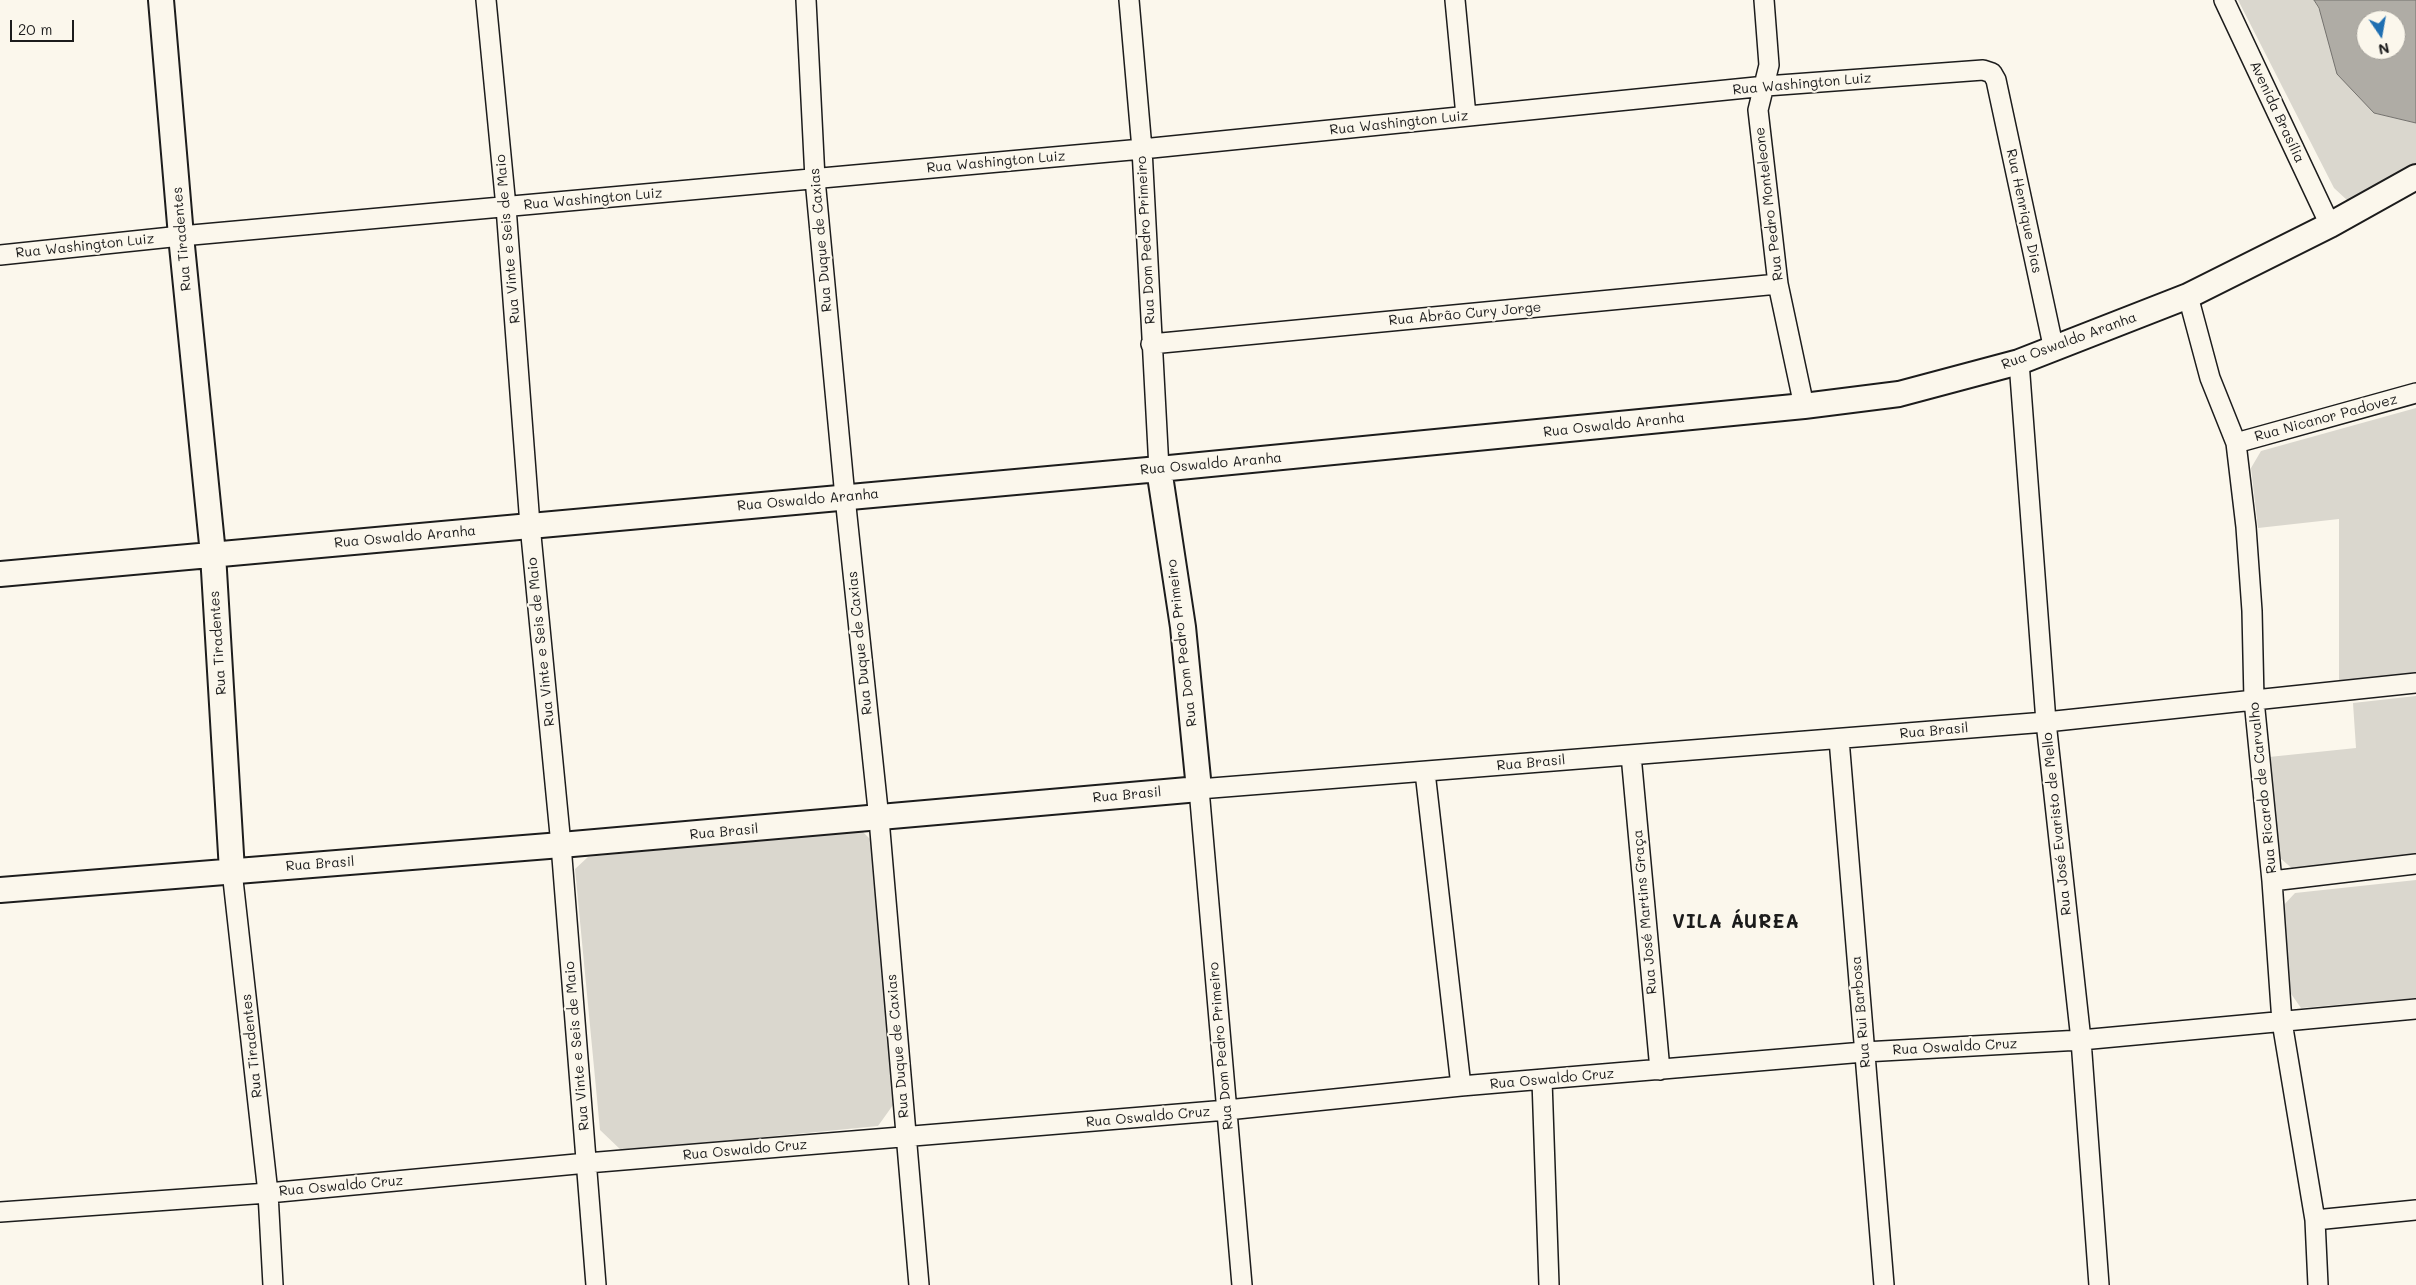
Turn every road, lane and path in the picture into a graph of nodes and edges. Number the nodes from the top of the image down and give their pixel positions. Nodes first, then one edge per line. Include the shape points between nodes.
1 (161, 0) edge
2 (486, 0) edge
3 (806, 0) edge
4 (1129, 0) edge
5 (1455, 0) edge
6 (1764, 0) edge
7 (2224, 0) edge
8 (1992, 73) joint
9 (1766, 86) junction
10 (1466, 116) junction
11 (1142, 149) junction
12 (2416, 177) edge
13 (815, 179) junction
14 (2416, 185) edge
15 (2383, 196) junction
16 (506, 207) junction
17 (2330, 225) junction
18 (181, 236) junction
19 (0, 255) edge
20 (1778, 284) junction
21 (2188, 296) junction
22 (1151, 344) junction
23 (2054, 350) junction
24 (2019, 362) junction
25 (2416, 393) edge
26 (1804, 406) junction
27 (2236, 443) junction
28 (1159, 469) junction
29 (845, 497) junction
30 (530, 525) junction
31 (213, 554) junction
32 (0, 574) edge
33 (2416, 683) edge
34 (2254, 700) junction
35 (2046, 722) junction
36 (1839, 739) junction
37 (1631, 755) junction
38 (1425, 772) junction
39 (1199, 789) junction
40 (879, 819) junction
41 (562, 846) junction
42 (2416, 864) edge
43 (232, 871) junction
44 (2272, 881) junction
45 (0, 890) edge
46 (2416, 1009) edge
47 (2282, 1022) junction
48 (2081, 1040) junction
49 (1864, 1052) junction
50 (1660, 1070) junction
51 (1542, 1080) junction
52 (1460, 1086) junction
53 (1227, 1110) junction
54 (906, 1136) junction
55 (587, 1163) junction
56 (268, 1193) junction
57 (2416, 1210) edge
58 (0, 1212) edge
59 (2315, 1220) junction
60 (273, 1285) edge
61 (596, 1285) edge
62 (919, 1285) edge
63 (1242, 1285) edge
64 (1549, 1285) edge
65 (1884, 1285) edge
66 (2099, 1285) edge
67 (2318, 1285) edge

1 - 18 street, Rua Tiradentes
2 - 16 street, Rua Vinte e Seis de Maio
3 - 13 street, Rua Duque de Caxias
4 - 11 street, Rua Dom Pedro Primeiro
5 - 10 street
6 - 9 street, Rua Pedro Monteleone via 1769,65
7 - 17 street, Avenida Brasília
8 - 9 street, Rua Washington Luiz via 1984,70
8 - 23 street, Rua Henrique Dias
9 - 10 street, Rua Washington Luiz
9 - 20 street, Rua Pedro Monteleone via 1758,110
10 - 11 street, Rua Washington Luiz
11 - 13 street, Rua Washington Luiz
11 - 22 street, Rua Dom Pedro Primeiro
12 - 15 street, Rua Oswaldo Aranha
13 - 16 street, Rua Washington Luiz
13 - 29 street, Rua Duque de Caxias
14 - 15 street, Rua Oswaldo Aranha
15 - 17 street, Rua Oswaldo Aranha
16 - 18 street, Rua Washington Luiz
16 - 30 street, Rua Vinte e Seis de Maio
17 - 21 street, Rua Oswaldo Aranha
18 - 19 street, Rua Washington Luiz
18 - 31 street, Rua Tiradentes
20 - 22 street, Rua Abrão Cury Jorge
20 - 26 street, Rua Pedro Monteleone
21 - 23 street, Rua Oswaldo Aranha
21 - 27 street, Rua Ricardo de Carvalho via 2210,378
22 - 28 street, Rua Dom Pedro Primeiro
23 - 24 street, Rua Oswaldo Aranha
24 - 26 street, Rua Oswaldo Aranha via 1899,394
24 - 35 street, Rua José Evaristo de Mello
25 - 27 street, Rua Nicanor Padovez
26 - 28 street, Rua Oswaldo Aranha
27 - 34 street, Rua Ricardo de Carvalho via 2250,592
28 - 29 street, Rua Oswaldo Aranha
28 - 39 street, Rua Dom Pedro Primeiro via 1183,627
29 - 30 street, Rua Oswaldo Aranha
29 - 40 street, Rua Duque de Caxias
30 - 31 street, Rua Oswaldo Aranha
30 - 41 street, Rua Vinte e Seis de Maio
31 - 32 street, Rua Oswaldo Aranha
31 - 43 street, Rua Tiradentes
33 - 34 street, Rua Brasil
34 - 35 street, Rua Brasil
34 - 44 street, Rua Ricardo de Carvalho
35 - 36 street, Rua Brasil
35 - 48 street, Rua José Evaristo de Mello
36 - 37 street, Rua Brasil
36 - 49 street, Rua Rui Barbosa
37 - 38 street, Rua Brasil
37 - 50 street, Rua José Martins Graça
38 - 39 street, Rua Brasil
38 - 52 street
39 - 40 street, Rua Brasil
39 - 53 street, Rua Dom Pedro Primeiro
40 - 41 street, Rua Brasil
40 - 54 street, Rua Duque de Caxias
41 - 43 street, Rua Brasil
41 - 55 street, Rua Vinte e Seis de Maio
42 - 44 street
43 - 45 street, Rua Brasil
43 - 56 street, Rua Tiradentes
44 - 47 street, Rua Ricardo de Carvalho
46 - 47 street, Rua Oswaldo Cruz
47 - 48 street, Rua Oswaldo Cruz
47 - 59 street, Rua Ricardo de Carvalho
48 - 49 street, Rua Oswaldo Cruz
48 - 66 street, Rua José Evaristo de Mello
49 - 50 street, Rua Oswaldo Cruz
49 - 65 street, Rua Rui Barbosa
50 - 51 street, Rua Oswaldo Cruz
51 - 52 street, Rua Oswaldo Cruz
51 - 64 street
52 - 53 street, Rua Oswaldo Cruz
53 - 54 street, Rua Oswaldo Cruz
53 - 63 street, Rua Dom Pedro Primeiro
54 - 55 street, Rua Oswaldo Cruz
54 - 62 street, Rua Duque de Caxias
55 - 56 street, Rua Oswaldo Cruz
55 - 61 street, Rua Vinte e Seis de Maio
56 - 58 street, Rua Oswaldo Cruz
56 - 60 street, Rua Tiradentes
57 - 59 street
59 - 67 street, Rua Ricardo de Carvalho

